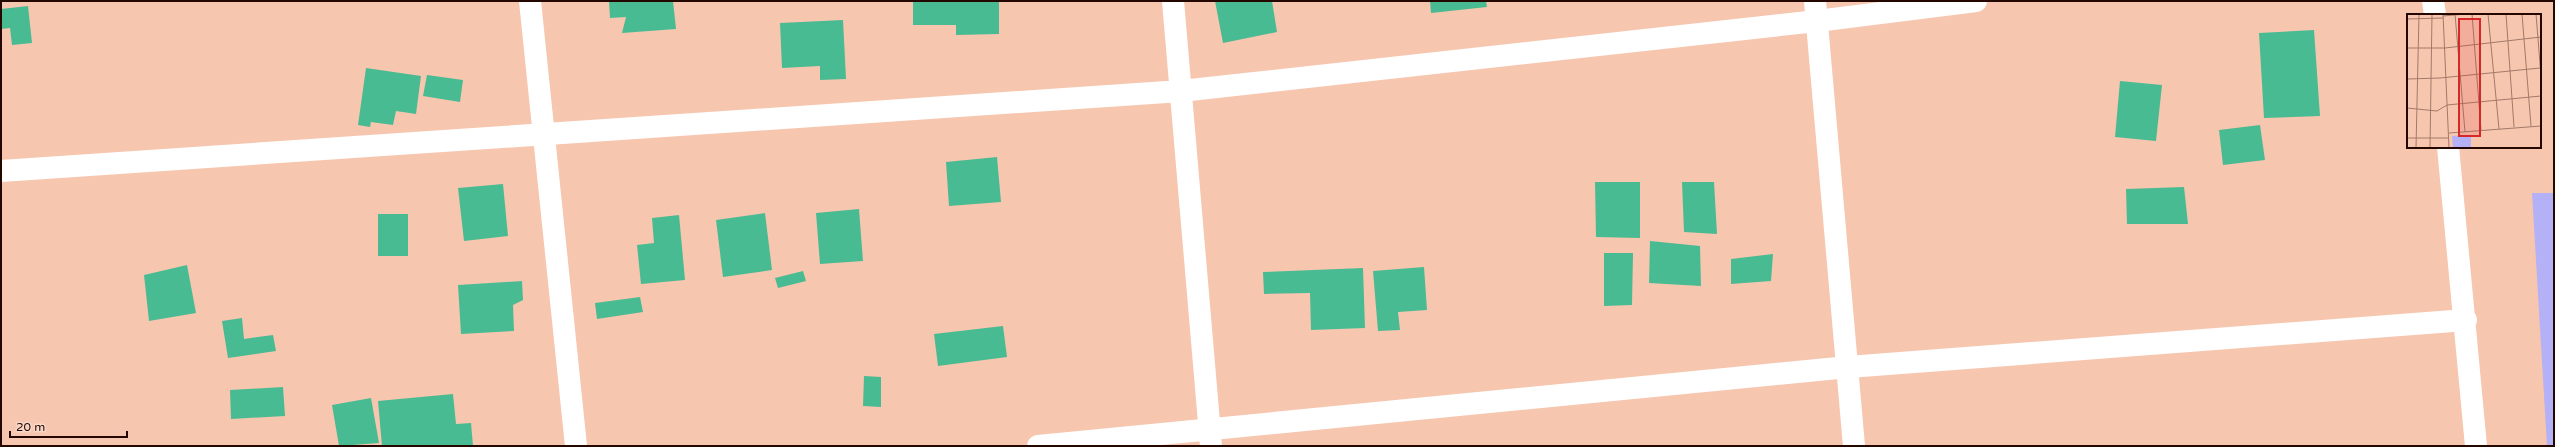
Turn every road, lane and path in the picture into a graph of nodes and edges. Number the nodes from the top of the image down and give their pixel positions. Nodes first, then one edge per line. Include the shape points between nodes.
1 (530, 1) edge
2 (1173, 1) edge
3 (1976, 1) edge
4 (2433, 1) edge
5 (1816, 11) edge
6 (2435, 14) edge
7 (1181, 91) junction
8 (544, 133) junction
9 (2448, 148) edge
10 (1, 171) edge
11 (2466, 320) junction
12 (1848, 367) junction
13 (1211, 438) edge
14 (576, 446) edge
15 (1038, 446) edge
16 (1854, 446) edge
17 (2476, 446) edge

1 - 8 street
2 - 7 street
3 - 5 street
4 - 6 street
5 - 7 street
5 - 12 street
7 - 8 street
7 - 13 street
8 - 10 street
8 - 14 street
9 - 11 street
11 - 12 street
11 - 17 street
12 - 13 street
12 - 16 street
13 - 15 street

